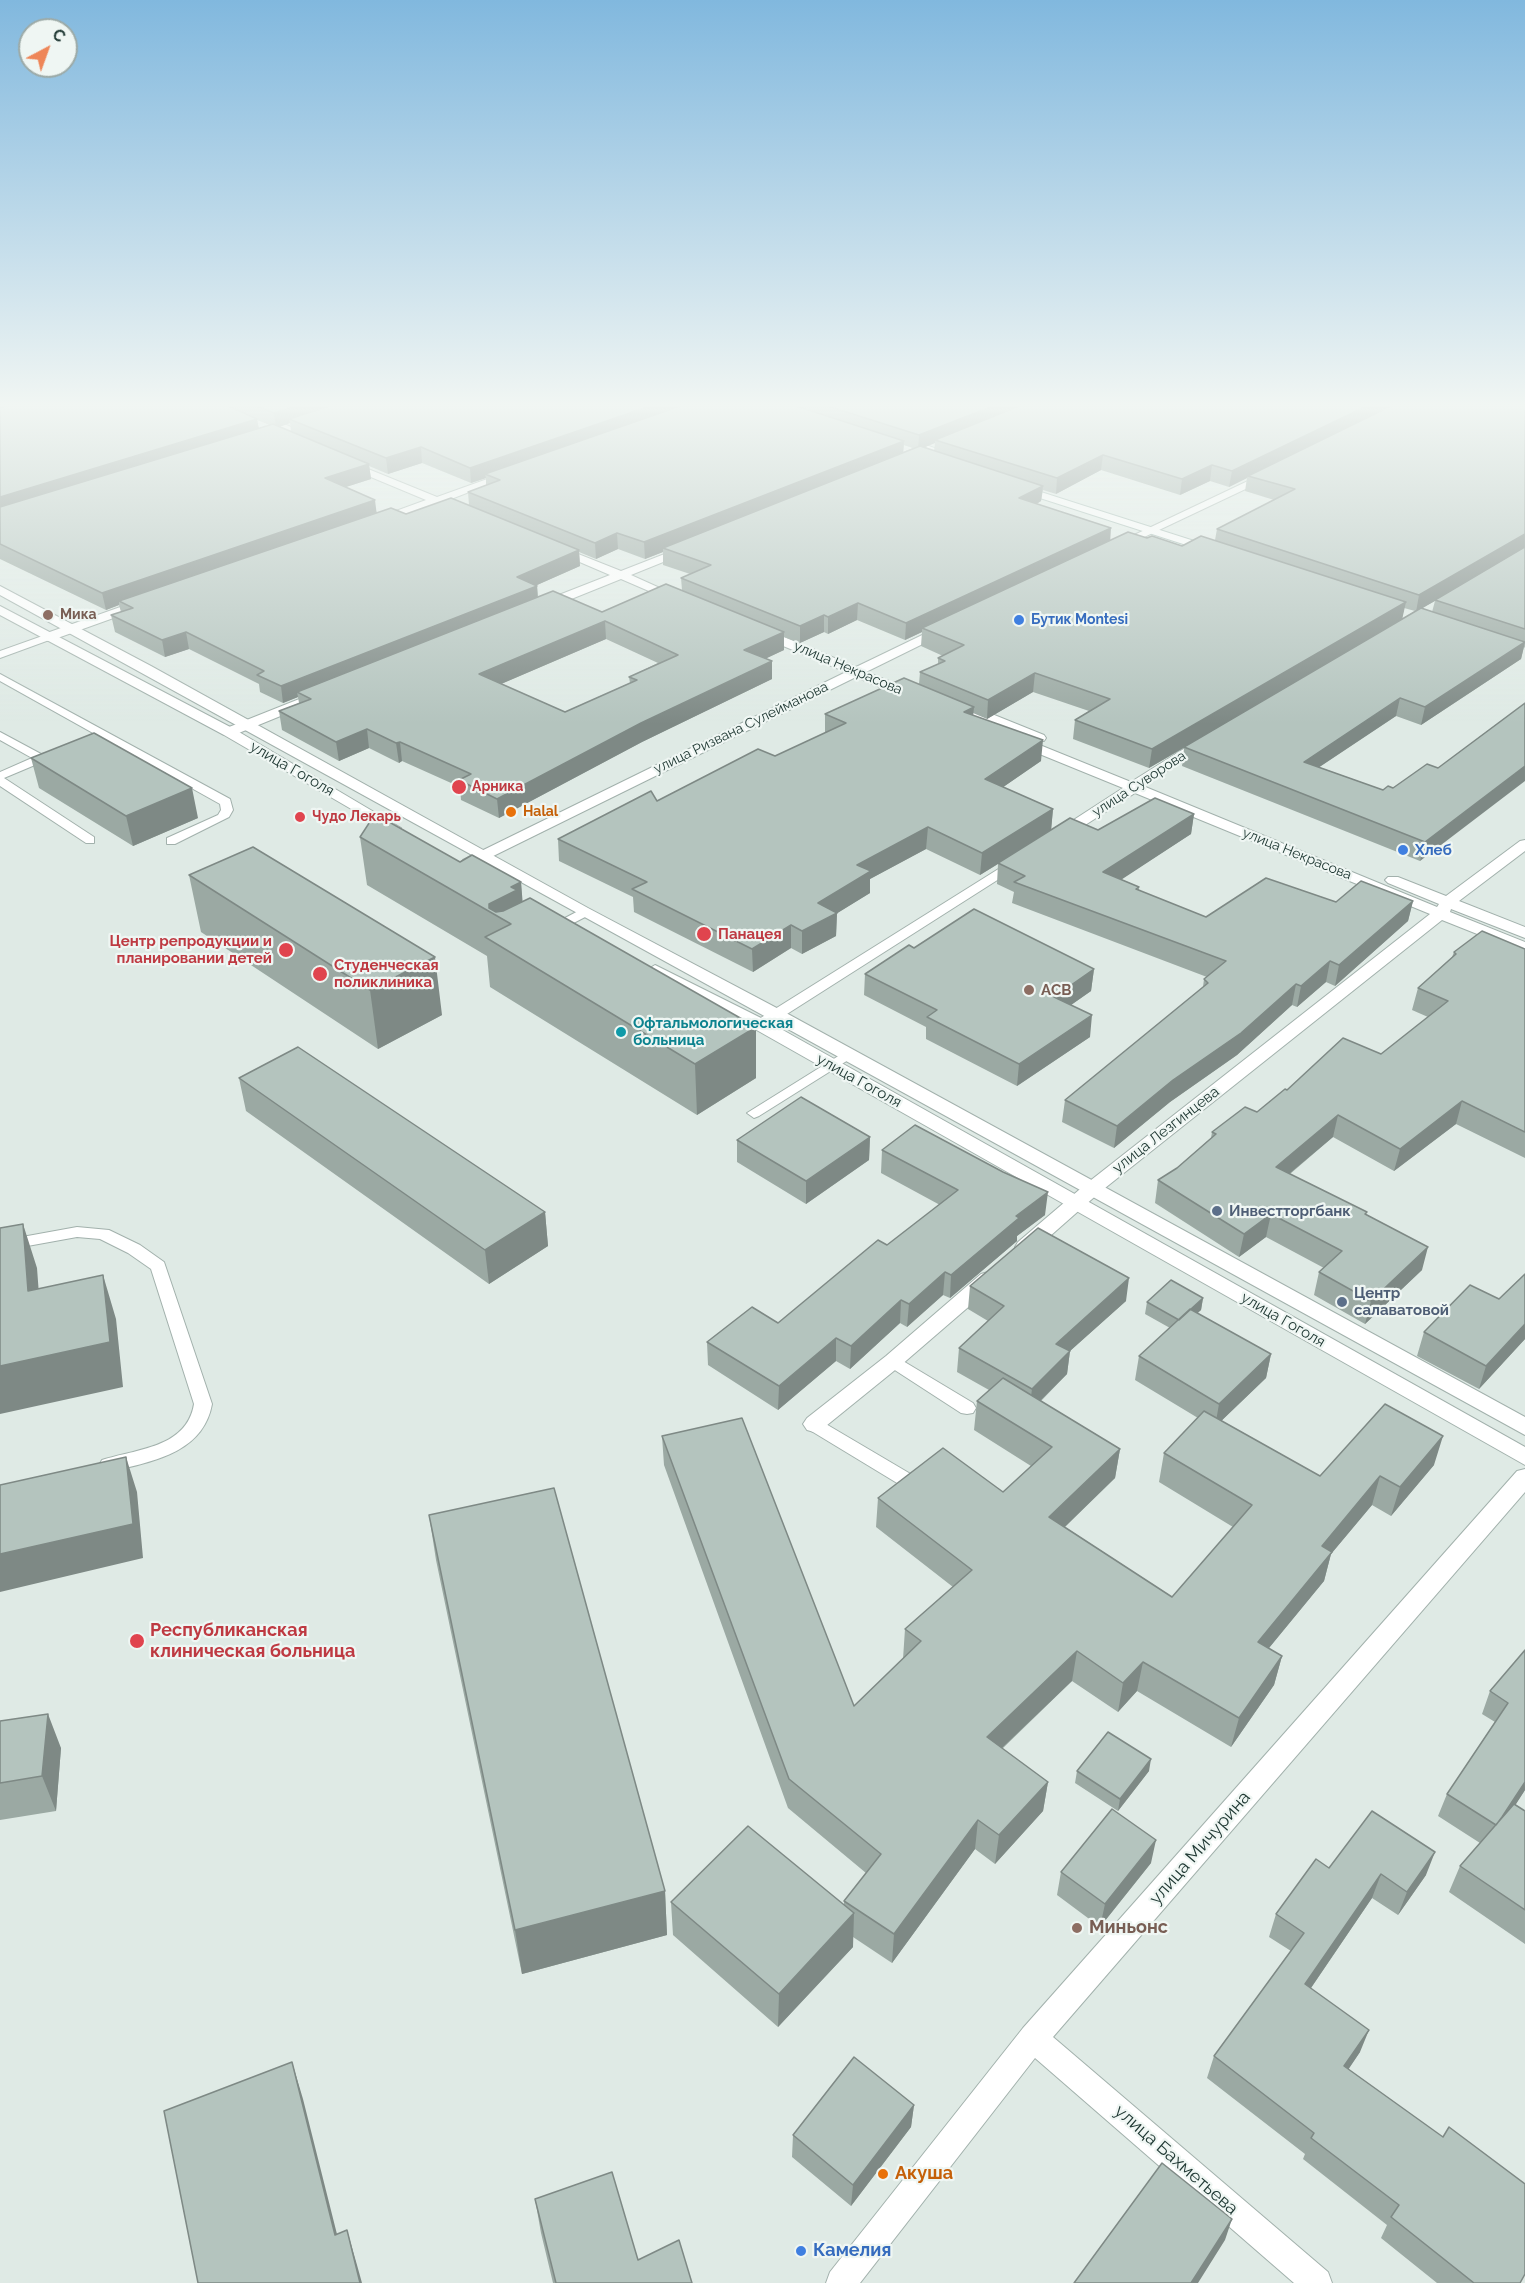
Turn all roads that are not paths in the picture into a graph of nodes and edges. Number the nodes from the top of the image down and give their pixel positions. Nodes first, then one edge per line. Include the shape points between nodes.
1 (406, 511) edge
2 (466, 511) edge
3 (1096, 511) edge
4 (1118, 511) edge
5 (1194, 511) edge
6 (480, 518) edge
7 (368, 524) edge
8 (1166, 524) junction
9 (1151, 530) junction
10 (546, 540) edge
11 (699, 544) edge
12 (1108, 550) edge
13 (627, 573) junction
14 (0, 590) edge
15 (687, 597) edge
16 (154, 599) edge
17 (0, 610) edge
18 (533, 610) edge
19 (960, 621) edge
20 (752, 624) edge
21 (71, 628) junction
22 (48, 637) junction
23 (0, 655) edge
24 (861, 669) junction
25 (0, 677) edge
26 (334, 689) edge
27 (920, 694) edge
28 (953, 707) edge
29 (246, 724) junction
30 (229, 732) junction
31 (0, 735) edge
32 (1212, 738) edge
33 (61, 751) edge
34 (41, 759) junction
35 (0, 776) edge
36 (0, 781) edge
37 (1137, 784) junction
38 (410, 837) edge
39 (90, 840) dead end
40 (171, 841) dead end
41 (1044, 844) edge
42 (1525, 844) edge
43 (485, 854) junction
44 (1025, 857) edge
45 (481, 877) edge
46 (1445, 907) junction
47 (543, 911) edge
48 (584, 912) junction
49 (564, 923) junction
50 (543, 933) edge
51 (584, 933) edge
52 (1525, 933) edge
53 (1525, 948) edge
54 (646, 966) edge
55 (777, 1013) junction
56 (759, 1024) junction
57 (848, 1054) junction
58 (831, 1066) junction
59 (754, 1113) dead end
60 (1093, 1188) junction
61 (1076, 1203) junction
62 (0, 1246) edge
63 (893, 1361) junction
64 (966, 1408) dead end
65 (814, 1424) joint
66 (1525, 1427) edge
67 (1525, 1457) edge
68 (88, 1470) edge
69 (1525, 1478) edge
70 (908, 1481) edge
71 (1033, 2038) junction
72 (841, 2283) edge
73 (1317, 2283) edge

1 - 7 street
2 - 6 street
3 - 9 street
4 - 8 street
5 - 8 street
8 - 9 street
8 - 9 street via 1220,547
9 - 12 street
10 - 13 street
11 - 13 street
13 - 15 street
13 - 18 street
14 - 21 street, улица Гоголя
16 - 21 street
17 - 22 street, улица Гоголя
19 - 24 street, улица Ризвана Сулейманова
20 - 24 street, улица Некрасова
21 - 22 street
21 - 29 street, улица Гоголя
22 - 23 lane
22 - 30 street, улица Гоголя
24 - 27 street, улица Некрасова
24 - 43 street, улица Ризвана Сулейманова
25 - 40 lane via 96,736 226,802 223,817
26 - 29 street
28 - 37 street, улица Некрасова
29 - 30 street
29 - 43 street, улица Гоголя
30 - 38 street, улица Гоголя
31 - 34 lane
32 - 37 street, улица Суворова
33 - 34 lane
34 - 35 lane
36 - 39 lane
37 - 41 street, улица Суворова
37 - 46 street, улица Некрасова
42 - 46 street, улица Лезгинцева
43 - 45 street, улица Ризвана Сулейманова via 455,863
43 - 48 street, улица Гоголя
44 - 55 street
46 - 52 street, улица Некрасова
46 - 53 street, улица Некрасова
46 - 60 street, улица Лезгинцева
47 - 49 street
48 - 49 lane
48 - 55 street, улица Гоголя
49 - 50 lane
49 - 51 street
54 - 56 street, улица Гоголя
55 - 56 street
55 - 57 street, улица Гоголя
56 - 58 street, улица Гоголя
57 - 58 lane
57 - 60 street, улица Гоголя
58 - 59 lane
58 - 61 street, улица Гоголя
60 - 61 street, улица Лезгинцева
60 - 66 street, улица Гоголя
61 - 63 street, улица Лезгинцева
61 - 67 street, улица Гоголя
62 - 68 lane via 78,1232 103,1234 158,1266 203,1404 198,1422 190,1434 166,1450
63 - 64 lane
63 - 65 street, улица Лезгинцева
65 - 70 lane
69 - 71 street, улица Мичурина
71 - 72 street, улица Мичурина
71 - 73 street, улица Бахметьева

